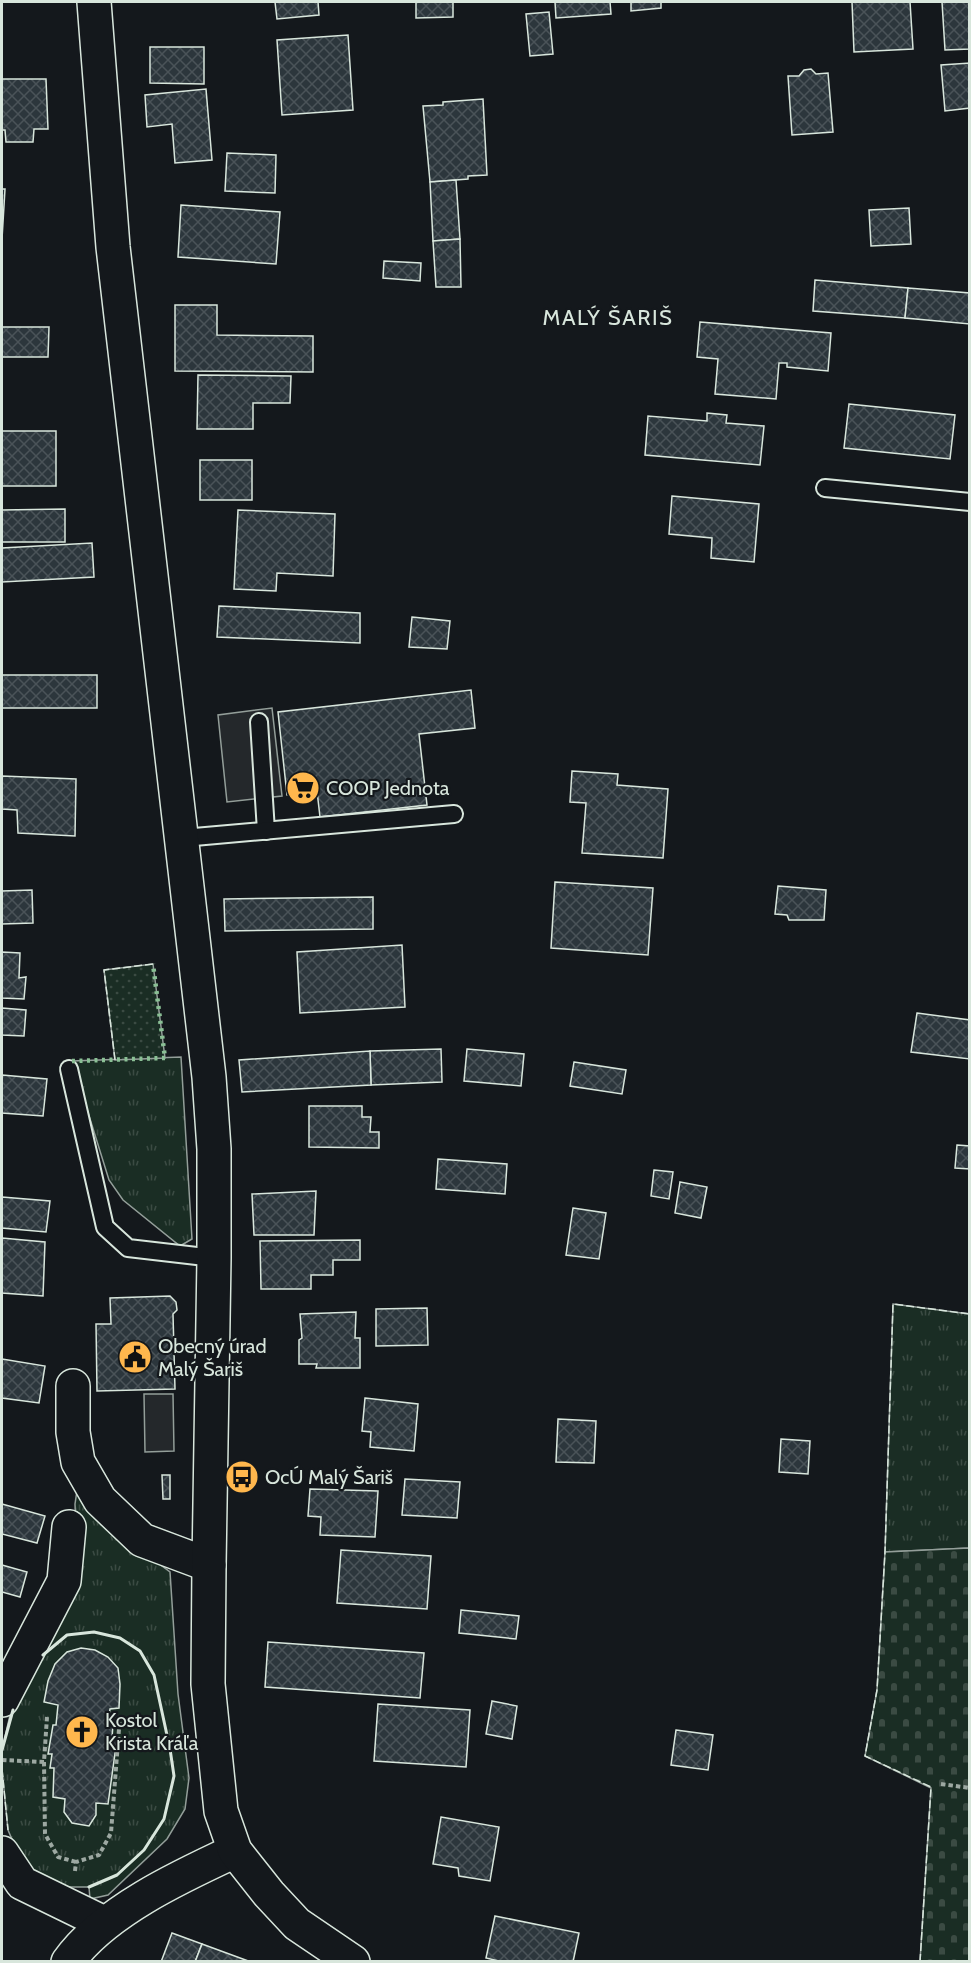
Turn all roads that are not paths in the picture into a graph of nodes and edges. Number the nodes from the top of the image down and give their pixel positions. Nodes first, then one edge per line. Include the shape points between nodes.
1 (94, 2) edge
2 (825, 488) dead end
3 (969, 502) edge
4 (259, 722) dead end
5 (454, 814) dead end
6 (266, 831) junction
7 (183, 838) junction
8 (69, 1069) dead end
9 (214, 1257) junction
10 (73, 1386) dead end
11 (69, 1527) dead end
12 (208, 1565) junction
13 (2, 1700) edge
14 (235, 1851) junction
15 (2, 1853) edge
16 (104, 1923) junction
17 (68, 1962) edge
18 (352, 1962) edge

1 - 7 street via 113,247
2 - 3 lane
4 - 6 lane
5 - 6 lane
6 - 7 lane
7 - 9 street via 209,1077
8 - 9 lane via 105,1227 128,1248
9 - 12 street
10 - 12 street via 73,1432 78,1462 100,1500 142,1540
11 - 13 street via 64,1581
12 - 14 street via 210,1696 221,1811
14 - 16 street via 182,1875
14 - 18 street via 297,1924
15 - 16 street via 22,1883
16 - 17 street

